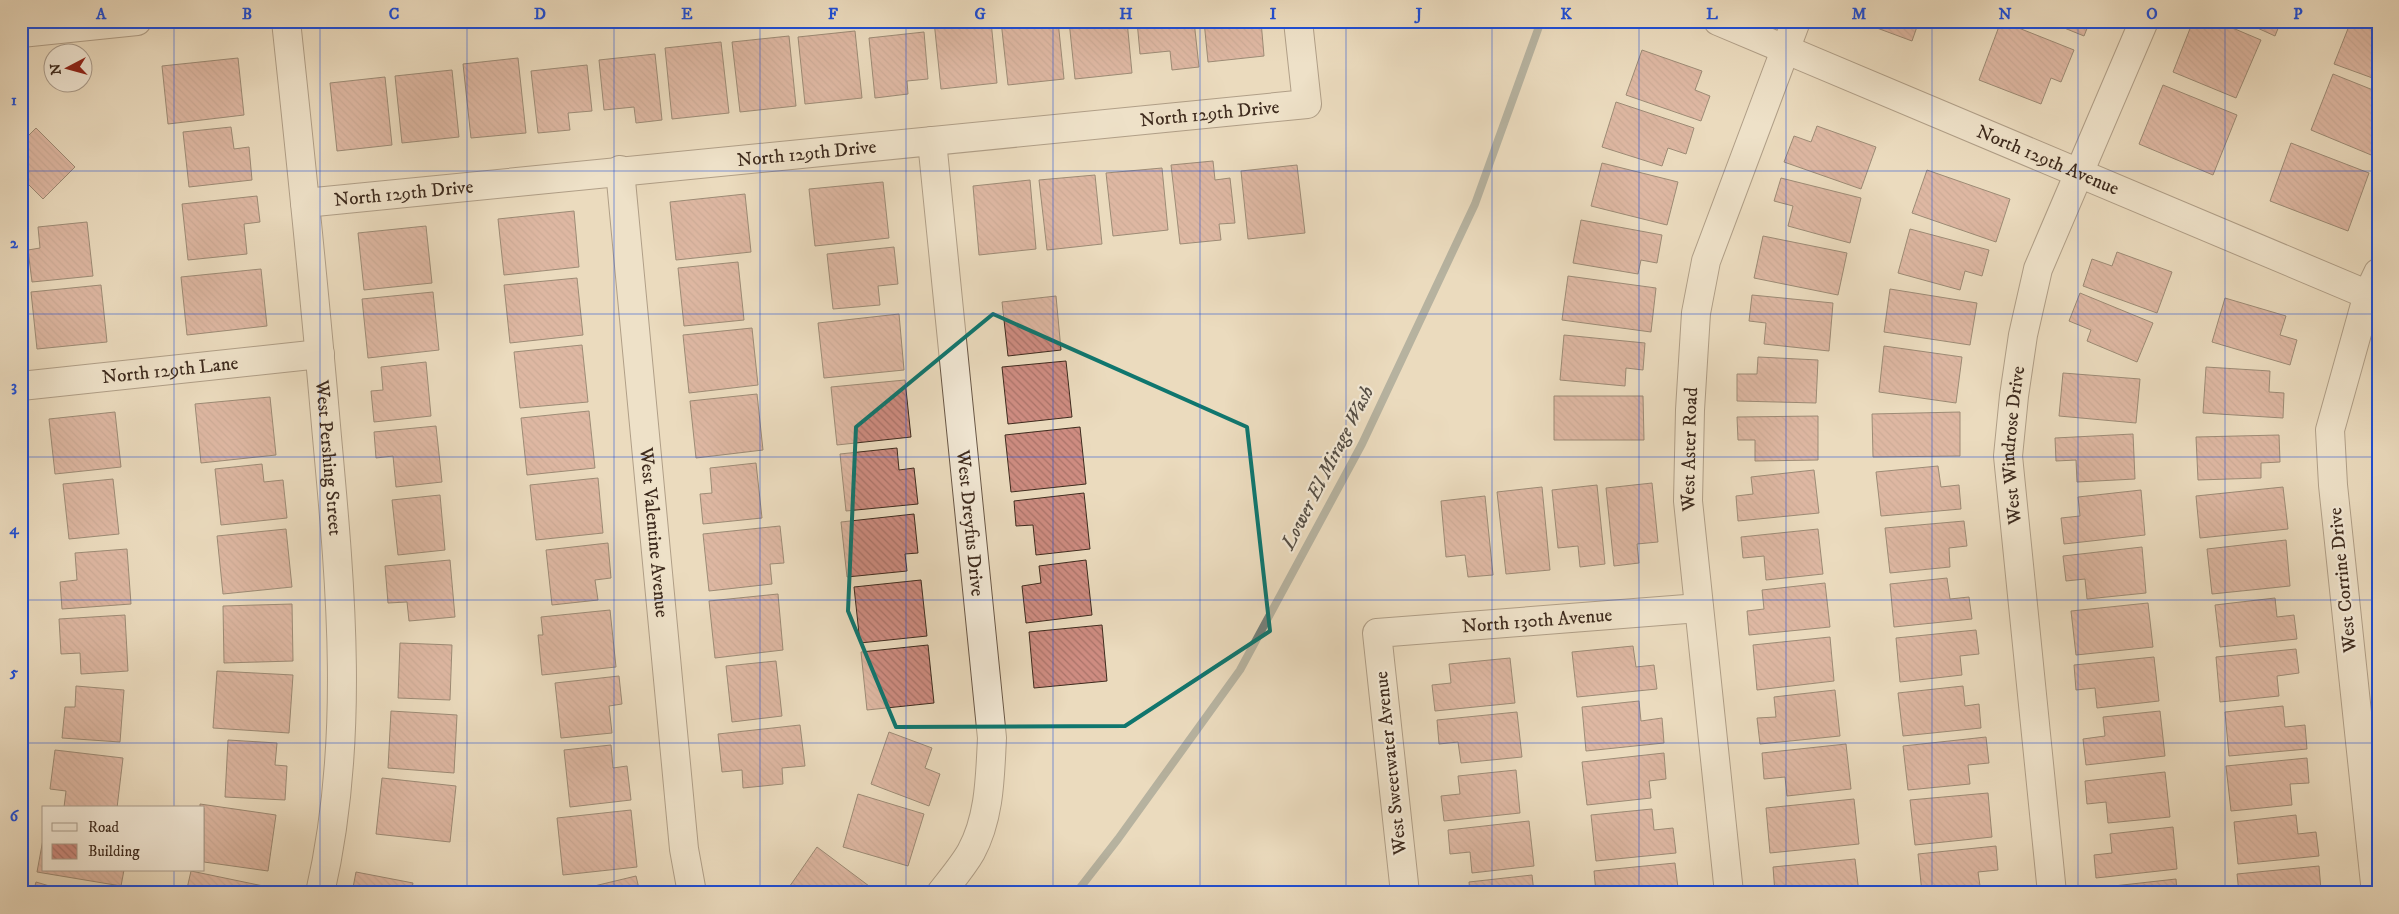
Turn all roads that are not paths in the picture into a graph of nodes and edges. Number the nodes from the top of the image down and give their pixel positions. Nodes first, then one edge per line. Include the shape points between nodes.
1 (137, 21) edge
2 (286, 21) edge
3 (1298, 21) edge
4 (1718, 21) edge
5 (1796, 21) edge
6 (2144, 21) edge
7 (21, 32) edge
8 (1784, 49) junction
9 (932, 140) junction
10 (620, 170) junction
11 (2081, 174) junction
12 (305, 203) junction
13 (2374, 289) edge
14 (320, 354) junction
15 (21, 386) edge
16 (1699, 608) junction
17 (1377, 632) joint
18 (320, 893) edge
19 (692, 893) edge
20 (941, 893) edge
21 (1404, 893) edge
22 (1729, 893) edge
23 (2052, 893) edge
24 (2376, 893) edge

1 - 7 street
2 - 12 street, West Pershing Street
3 - 9 street, North 129th Drive via 1307,104
4 - 8 street, North 129th Avenue
5 - 8 street, West Aster Road
6 - 11 street, West Windrose Drive
8 - 11 street, North 129th Avenue
8 - 16 street, West Aster Road via 1706,261 1696,314 1688,502
9 - 10 street, North 129th Drive
9 - 20 street, West Dreyfus Drive via 992,738 984,818 971,851
10 - 12 street, North 129th Drive
10 - 19 street, West Valentine Avenue via 684,850
11 - 13 street, North 129th Avenue
11 - 23 street, West Windrose Drive via 2038,269 2023,335 2008,456
12 - 14 street, West Pershing Street
13 - 24 street, West Corrine Drive via 2330,430
14 - 15 street, North 129th Lane
14 - 18 street, West Pershing Street via 340,576 343,701 338,767
16 - 17 street, North 130th Avenue
16 - 22 street, West Aster Road
17 - 21 street, West Sweetwater Avenue

